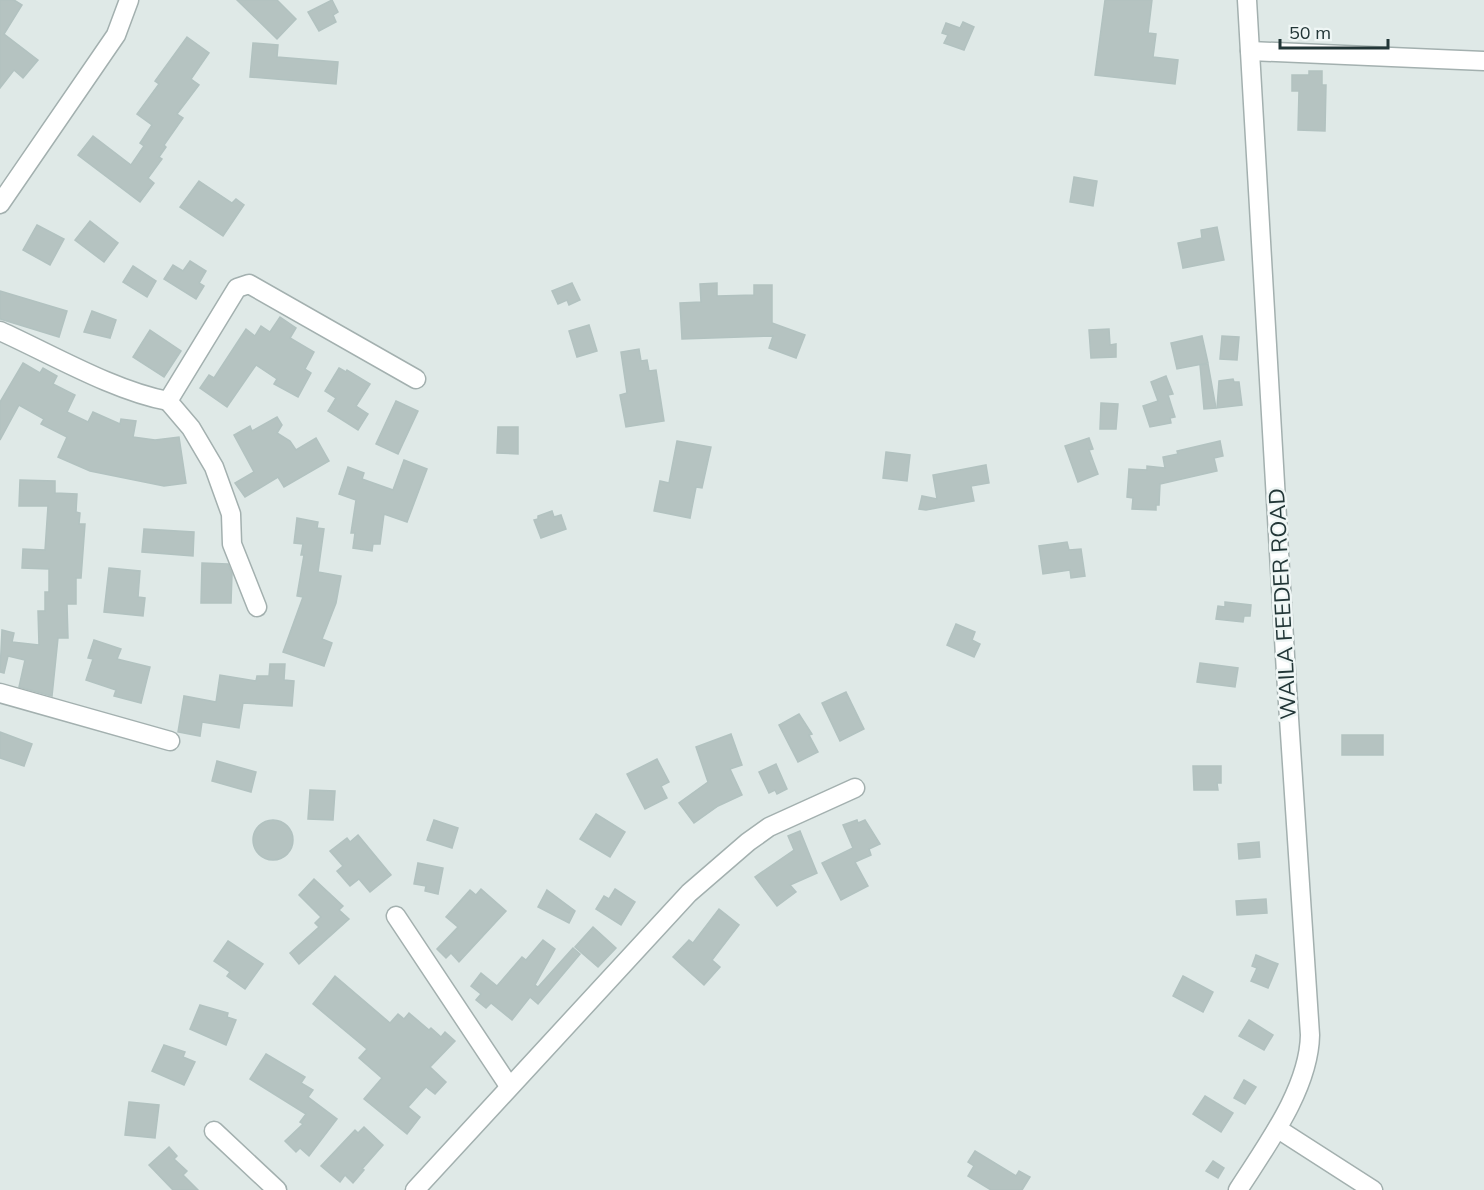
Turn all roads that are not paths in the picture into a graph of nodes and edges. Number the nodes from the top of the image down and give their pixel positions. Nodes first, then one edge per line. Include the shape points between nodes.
1 (129, 0) edge
2 (1247, 0) edge
3 (1250, 51) junction
4 (1484, 61) edge
5 (0, 204) edge
6 (0, 331) edge
7 (416, 379) dead end
8 (168, 401) junction
9 (257, 607) dead end
10 (0, 693) edge
11 (170, 741) dead end
12 (855, 788) dead end
13 (396, 916) dead end
14 (509, 1086) junction
15 (1278, 1129) junction
16 (214, 1131) dead end
17 (277, 1190) edge
18 (415, 1190) edge
19 (1238, 1190) edge
20 (1373, 1190) edge

1 - 5 street via 116,35
2 - 3 street, WAILA FEEDER ROAD
3 - 4 street
3 - 15 street, WAILA FEEDER ROAD via 1310,1035 1310,1057
6 - 8 street via 121,386
7 - 8 street via 254,286 243,285 237,288
8 - 9 street via 191,428 214,467 231,514 232,544
10 - 11 street
12 - 14 street via 769,826 748,842 689,893
13 - 14 street
14 - 18 street
15 - 19 street, WAILA FEEDER ROAD
15 - 20 street
16 - 17 street

